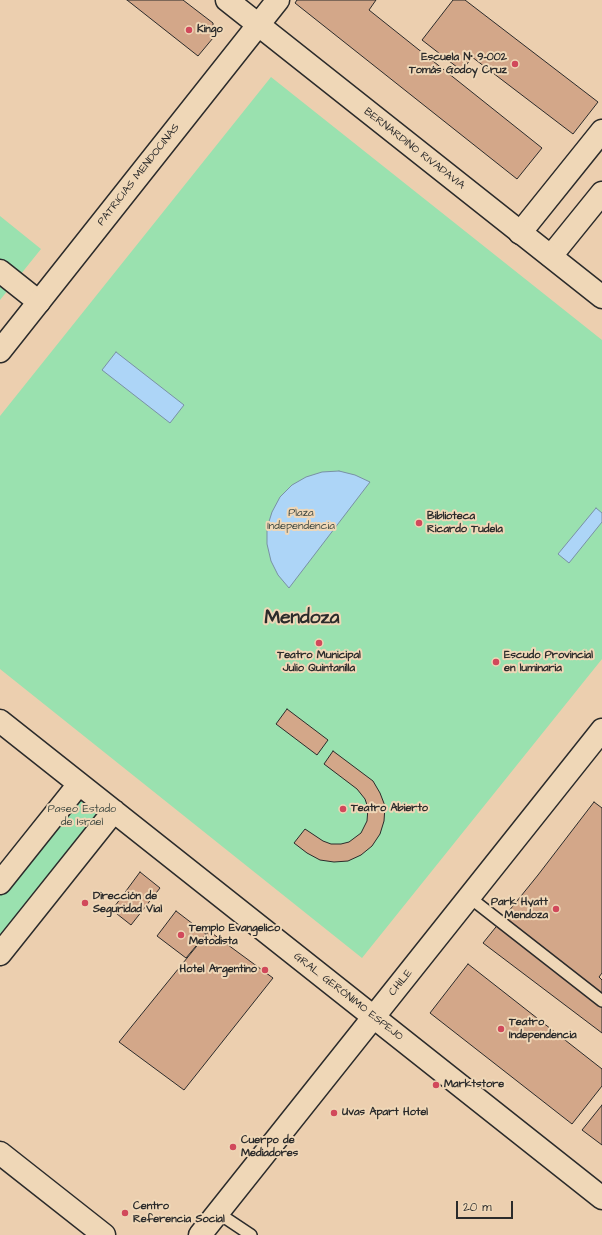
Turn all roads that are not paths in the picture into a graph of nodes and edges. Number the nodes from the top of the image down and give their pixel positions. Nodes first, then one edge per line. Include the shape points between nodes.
1 (227, 0) edge
2 (278, 0) edge
3 (258, 25) junction
4 (602, 131) edge
5 (602, 193) edge
6 (520, 232) junction
7 (551, 256) junction
8 (0, 271) edge
9 (602, 297) edge
10 (39, 302) junction
11 (0, 351) edge
12 (0, 721) edge
13 (598, 742) edge
14 (79, 784) junction
15 (114, 811) junction
16 (0, 884) edge
17 (469, 897) junction
18 (0, 954) edge
19 (602, 1001) edge
20 (374, 1017) junction
21 (0, 1153) edge
22 (602, 1198) edge
23 (218, 1213) junction
24 (104, 1235) edge
25 (200, 1235) edge
26 (251, 1235) edge

1 - 3 street, BERNARDINO RIVADAVIA
2 - 3 street, PATRICIAS MENDOCINAS
3 - 6 street, BERNARDINO RIVADAVIA
3 - 10 street, PATRICIAS MENDOCINAS
4 - 6 street
5 - 7 street
6 - 7 street, BERNARDINO RIVADAVIA
7 - 9 street, BERNARDINO RIVADAVIA
8 - 10 street
10 - 11 street, PATRICIAS MENDOCINAS
12 - 14 street, GRAL. GERÓNIMO ESPEJO
13 - 17 street, CHILE
14 - 15 street, GRAL. GERÓNIMO ESPEJO
14 - 16 street
15 - 18 street
15 - 20 street, GRAL. GERÓNIMO ESPEJO
17 - 19 lane
17 - 20 street, CHILE
20 - 22 street, GRAL. GERÓNIMO ESPEJO
20 - 23 street, CHILE
21 - 24 street
23 - 25 street, CHILE
23 - 26 lane

